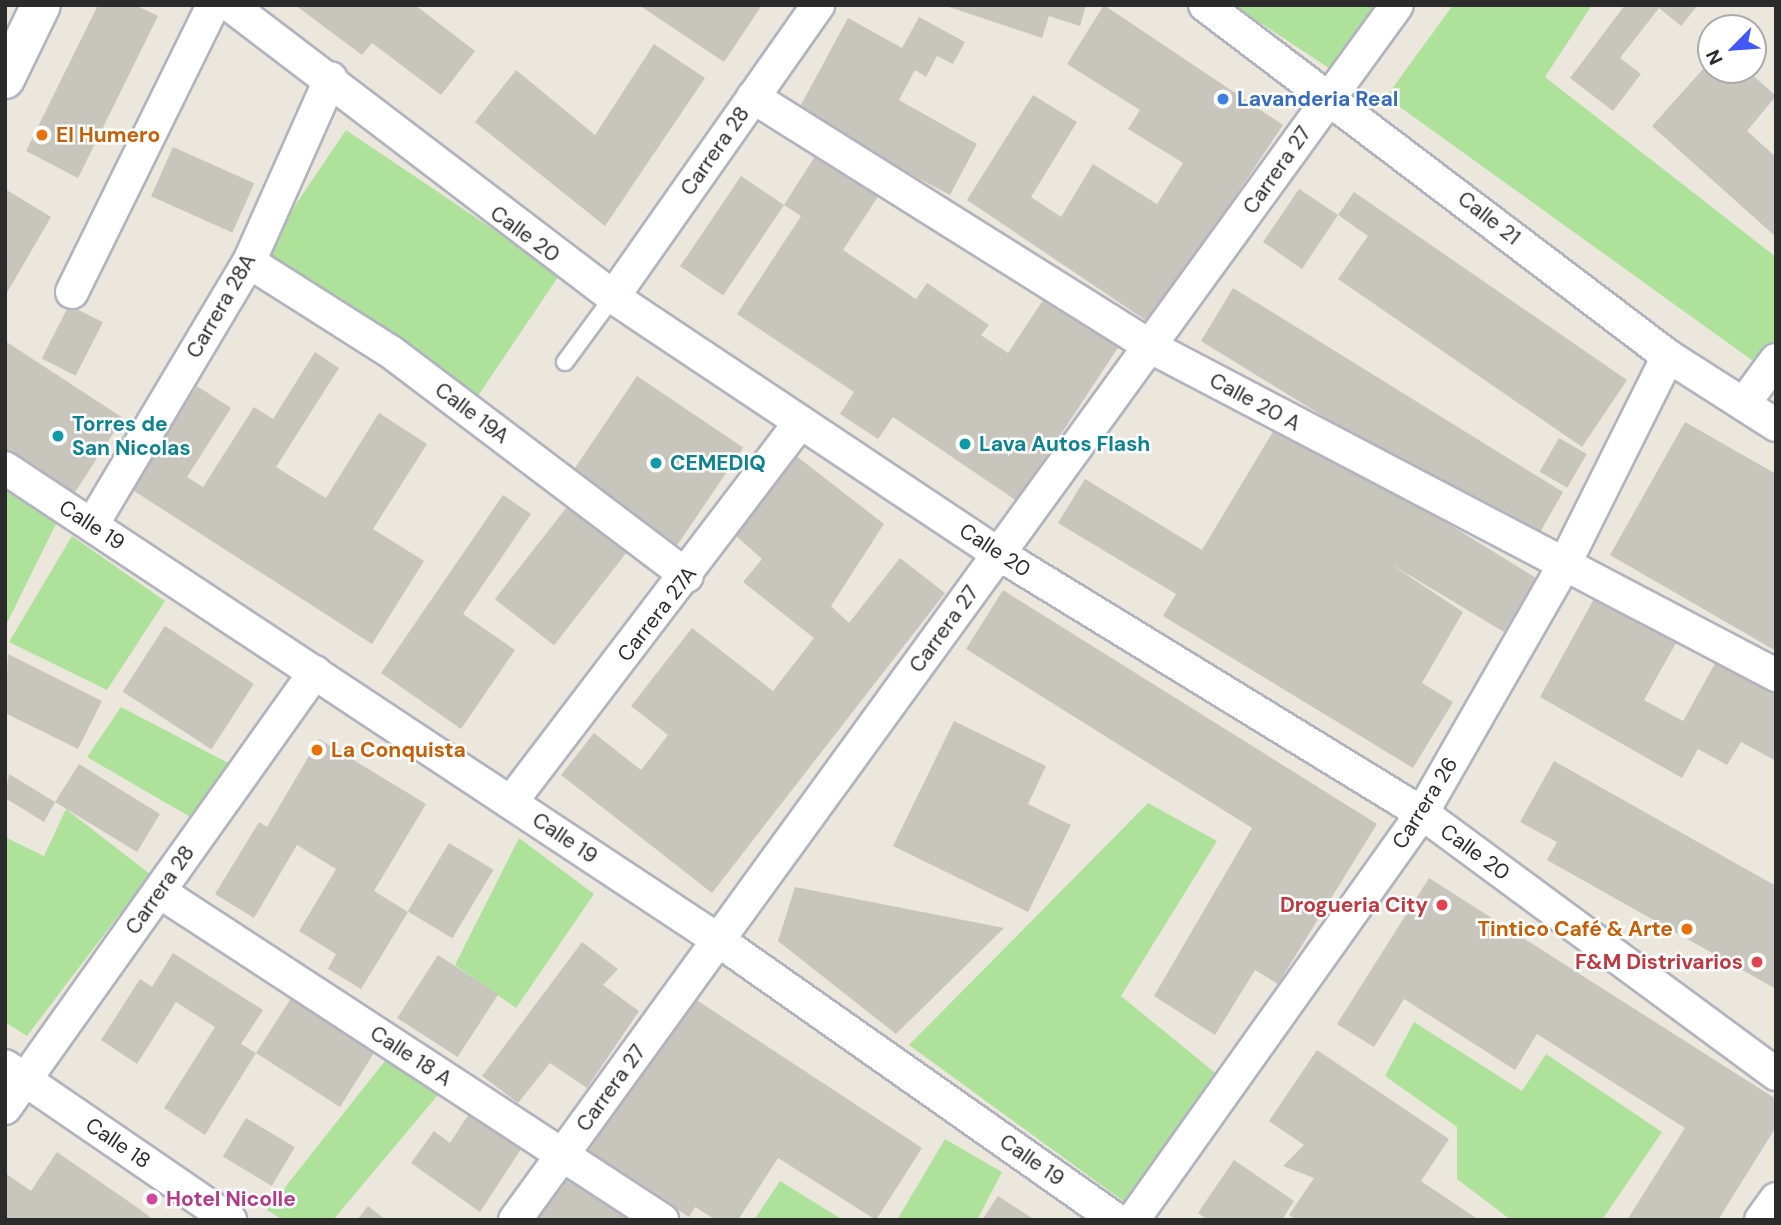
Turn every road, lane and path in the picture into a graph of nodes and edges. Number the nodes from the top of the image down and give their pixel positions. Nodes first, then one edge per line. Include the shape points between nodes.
1 (41, 5) edge
2 (213, 5) edge
3 (230, 5) edge
4 (818, 5) edge
5 (1205, 5) edge
6 (1397, 5) edge
7 (331, 78) junction
8 (5, 79) edge
9 (1330, 96) junction
10 (752, 97) junction
11 (249, 262) junction
12 (72, 292) dead end
13 (613, 297) junction
14 (1152, 347) junction
15 (1668, 356) junction
16 (1776, 360) edge
17 (565, 362) dead end
18 (1745, 402) junction
19 (800, 422) junction
20 (1776, 425) edge
21 (5, 468) edge
22 (92, 525) junction
23 (999, 554) junction
24 (1564, 565) junction
25 (687, 576) junction
26 (315, 672) junction
27 (1776, 675) edge
28 (511, 802) junction
29 (1422, 813) junction
30 (160, 892) junction
31 (718, 940) junction
32 (15, 1073) edge
33 (1776, 1074) edge
34 (5, 1108) edge
35 (563, 1155) junction
36 (1776, 1199) edge
37 (230, 1220) edge
38 (515, 1220) edge
39 (662, 1220) edge
40 (1118, 1220) edge
41 (1133, 1220) edge
42 (1761, 1220) edge

1 - 8 main road
2 - 12 street
3 - 7 street, Calle 20
4 - 10 street, Carrera 28
5 - 9 street, Calle 21
6 - 9 street, Carrera 27
7 - 11 street, Carrera 28A
7 - 13 street, Calle 20 via 499,216
9 - 14 street, Carrera 27
9 - 15 street, Calle 21
10 - 13 street, Carrera 28
10 - 14 street, Calle 20 A
11 - 22 street, Carrera 28A
11 - 25 street, Calle 19A via 390,352
13 - 17 lane
13 - 19 street, Calle 20
14 - 23 street, Carrera 27
14 - 24 street, Calle 20 A
15 - 18 street, Calle 21
15 - 24 street, Carrera 26
16 - 18 street
18 - 20 street, Calle 21
19 - 23 street, Calle 20
19 - 25 street, Carrera 27A
21 - 22 street, Calle 19
22 - 26 street, Calle 19
23 - 29 street, Calle 20
23 - 31 street, Carrera 27
24 - 27 street, Calle 20 A
24 - 29 street, Carrera 26
25 - 28 street, Carrera 27A
26 - 28 street, Calle 19
26 - 30 street, Carrera 28
28 - 31 street, Calle 19
29 - 33 street, Calle 20
29 - 41 street, Carrera 26
30 - 32 street, Carrera 28
30 - 35 street, Calle 18 A
31 - 35 street, Carrera 27
31 - 40 street, Calle 19
32 - 34 street, Carrera 28
32 - 37 street, Calle 18
35 - 38 street, Carrera 27
35 - 39 street, Calle 18 A
36 - 42 street

